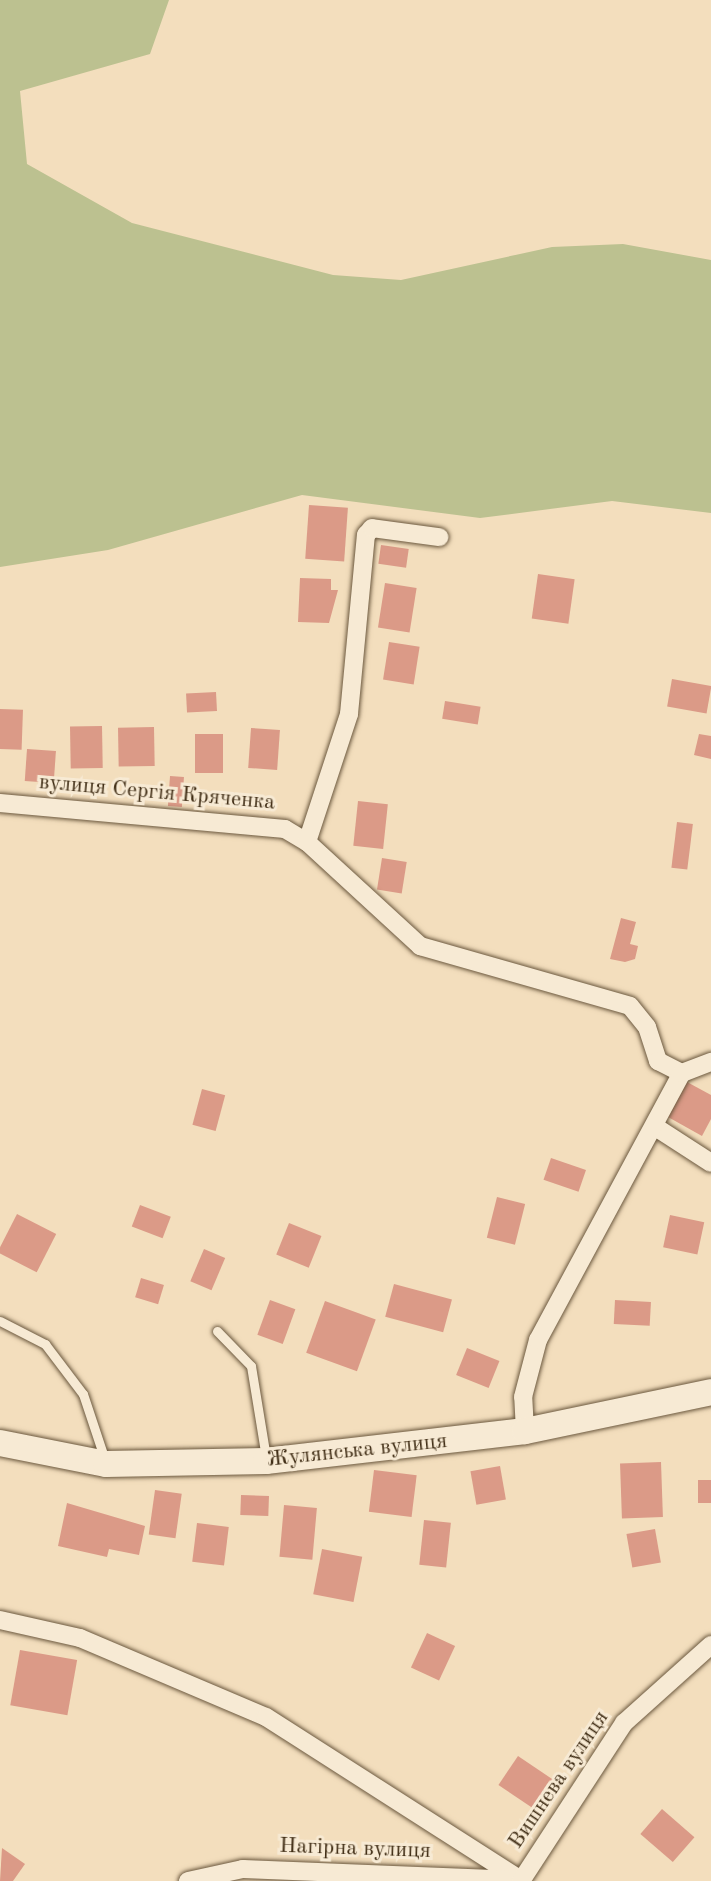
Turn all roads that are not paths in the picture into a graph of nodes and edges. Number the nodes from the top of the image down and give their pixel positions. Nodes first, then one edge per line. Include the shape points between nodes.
1 (439, 537) dead end
2 (0, 803) edge
3 (307, 842) junction
4 (711, 1062) edge
5 (682, 1073) junction
6 (657, 1128) junction
7 (711, 1163) edge
8 (0, 1321) edge
9 (217, 1331) dead end
10 (711, 1392) edge
11 (525, 1431) junction
12 (0, 1443) edge
13 (266, 1461) junction
14 (106, 1464) junction
15 (0, 1620) edge
16 (711, 1645) edge
17 (521, 1880) edge
18 (188, 1881) edge

1 - 3 street via 372,528 366,535 349,714
2 - 3 street, вулиця Сергія Кряченка via 263,825
3 - 5 street, вулиця Сергія Кряченка via 420,946 630,1006 647,1027 658,1061
4 - 5 street
5 - 6 street
6 - 7 street
6 - 11 street via 538,1340 523,1397
8 - 14 lane via 45,1344 83,1394
9 - 13 lane via 251,1366
10 - 11 street, Жулянська вулиця
11 - 13 street, Жулянська вулиця
12 - 14 street, Жулянська вулиця
13 - 14 street, Жулянська вулиця
15 - 17 street, Вишнева вулиця via 80,1638 266,1717
16 - 17 street, Вишнева вулиця via 624,1723
17 - 18 street, Нагірна вулиця via 243,1869

